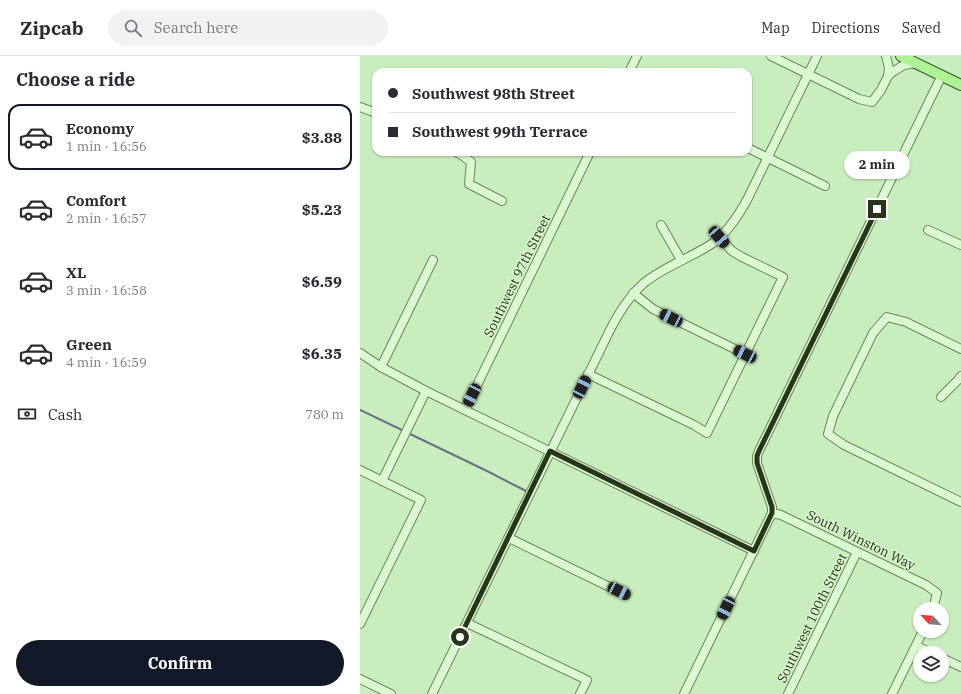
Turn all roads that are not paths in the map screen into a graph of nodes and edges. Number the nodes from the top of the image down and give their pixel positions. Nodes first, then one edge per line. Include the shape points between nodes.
1 (637, 56) edge
2 (771, 56) edge
3 (817, 56) edge
4 (886, 56) edge
5 (901, 56) edge
6 (916, 63) junction
7 (631, 68) edge
8 (808, 74) junction
9 (942, 75) junction
10 (888, 76) junction
11 (961, 85) edge
12 (360, 107) edge
13 (372, 112) edge
14 (752, 150) edge
15 (463, 156) edge
16 (588, 156) edge
17 (767, 158) junction
18 (825, 186) dead end
19 (502, 201) dead end
20 (661, 225) dead end
21 (928, 230) dead end
22 (719, 237) junction
23 (961, 245) edge
24 (433, 260) dead end
25 (681, 260) junction
26 (633, 293) junction
27 (961, 349) edge
28 (360, 353) edge
29 (745, 354) junction
30 (381, 367) junction
31 (588, 374) junction
32 (961, 376) edge
33 (426, 391) junction
34 (941, 397) dead end
35 (465, 410) junction
36 (550, 451) junction
37 (360, 470) edge
38 (382, 481) junction
39 (961, 502) edge
40 (772, 513) junction
41 (509, 538) junction
42 (754, 551) junction
43 (857, 552) junction
44 (626, 595) dead end
45 (935, 602) edge
46 (467, 623) junction
47 (360, 624) edge
48 (920, 638) edge
49 (916, 646) edge
50 (913, 652) edge
51 (949, 661) edge
52 (961, 667) edge
53 (360, 679) edge
54 (391, 694) edge
55 (432, 694) edge
56 (580, 694) edge
57 (684, 694) edge
58 (788, 694) edge
59 (892, 694) edge

1 - 7 street
2 - 8 street
3 - 8 street
4 - 10 street
5 - 6 main road
6 - 9 main road
6 - 10 street via 900,67
8 - 10 street via 859,99 872,102
8 - 17 street
9 - 11 main road
9 - 40 street via 757,456
12 - 13 street
14 - 17 street
15 - 19 street via 471,162 469,184
16 - 35 street, Southwest 97th Street
17 - 18 street
17 - 22 street via 739,214
20 - 25 street
21 - 23 street
22 - 25 street via 712,244
22 - 29 street via 732,251 783,277
24 - 30 street
25 - 26 street via 651,278
26 - 29 street via 653,309
26 - 31 street via 618,315
27 - 39 street via 906,322 887,317 873,333 833,416 828,434 844,446
28 - 30 street
29 - 31 street via 707,433
30 - 33 street
31 - 36 street
32 - 34 street
33 - 35 street
33 - 38 street
35 - 36 street
36 - 41 street
36 - 42 street
37 - 38 street
38 - 47 street via 421,500
40 - 42 street
40 - 43 street, South Winston Way
41 - 44 street
41 - 46 street
42 - 57 street
43 - 45 street, South Winston Way via 926,585 937,593
43 - 58 street, Southwest 100th Street
46 - 55 street
46 - 56 street via 587,680
48 - 49 street
50 - 59 street
51 - 52 street
53 - 54 street

